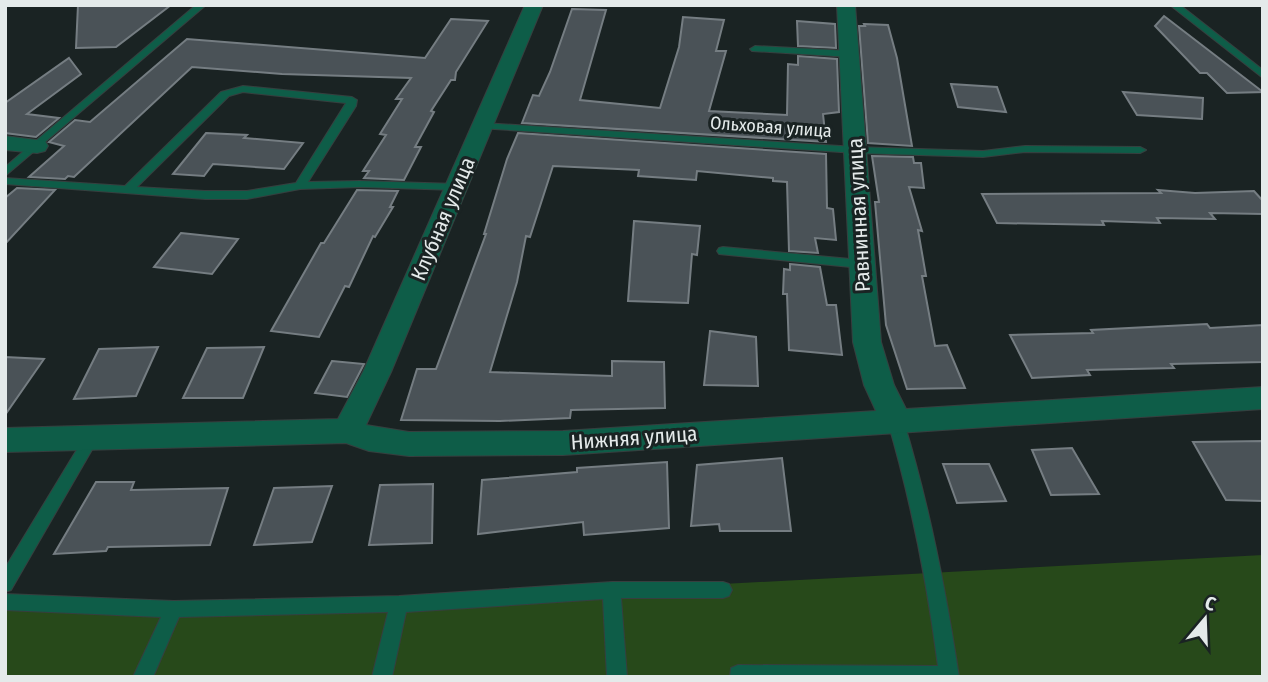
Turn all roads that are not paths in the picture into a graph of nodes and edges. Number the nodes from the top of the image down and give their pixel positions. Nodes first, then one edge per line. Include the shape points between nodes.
1 (202, 5) edge
2 (534, 5) edge
3 (846, 5) edge
4 (1174, 5) edge
5 (755, 49) dead end
6 (849, 54) junction
7 (1263, 75) edge
8 (483, 126) junction
9 (5, 143) edge
10 (37, 146) junction
11 (856, 150) junction
12 (1140, 150) dead end
13 (5, 173) edge
14 (5, 181) edge
15 (300, 187) junction
16 (457, 187) junction
17 (126, 191) junction
18 (723, 251) dead end
19 (861, 264) junction
20 (1263, 398) edge
21 (895, 419) junction
22 (348, 431) junction
23 (92, 438) junction
24 (5, 440) edge
25 (5, 584) edge
26 (612, 590) junction
27 (723, 590) dead end
28 (5, 602) edge
29 (399, 604) junction
30 (174, 609) junction
31 (738, 674) dead end
32 (949, 676) edge
33 (143, 677) edge
34 (382, 677) edge
35 (617, 677) edge

1 - 10 lane
2 - 8 street, Клубная улица
3 - 6 street, Равнинная улица
4 - 7 lane
5 - 6 lane
6 - 11 street, Равнинная улица
8 - 11 lane, Ольховая улица
8 - 16 street, Клубная улица
9 - 10 street
10 - 13 lane
11 - 12 lane, Ольховая улица via 983,154 1025,149
11 - 19 street, Равнинная улица
14 - 17 lane
15 - 16 lane
15 - 17 lane via 247,195
15 - 17 lane via 352,100 243,89 225,94
16 - 22 street, Клубная улица
18 - 19 lane
19 - 21 street, Равнинная улица via 867,342 878,385
20 - 21 street, Нижняя улица
21 - 22 street, Нижняя улица via 563,443 409,443 369,439
21 - 32 lane via 914,478 935,573
22 - 23 street, Нижняя улица
23 - 24 street, Нижняя улица
23 - 25 lane
26 - 27 lane
26 - 29 lane
26 - 35 lane
28 - 30 lane
29 - 30 lane
29 - 34 lane
30 - 33 lane
31 - 32 lane

